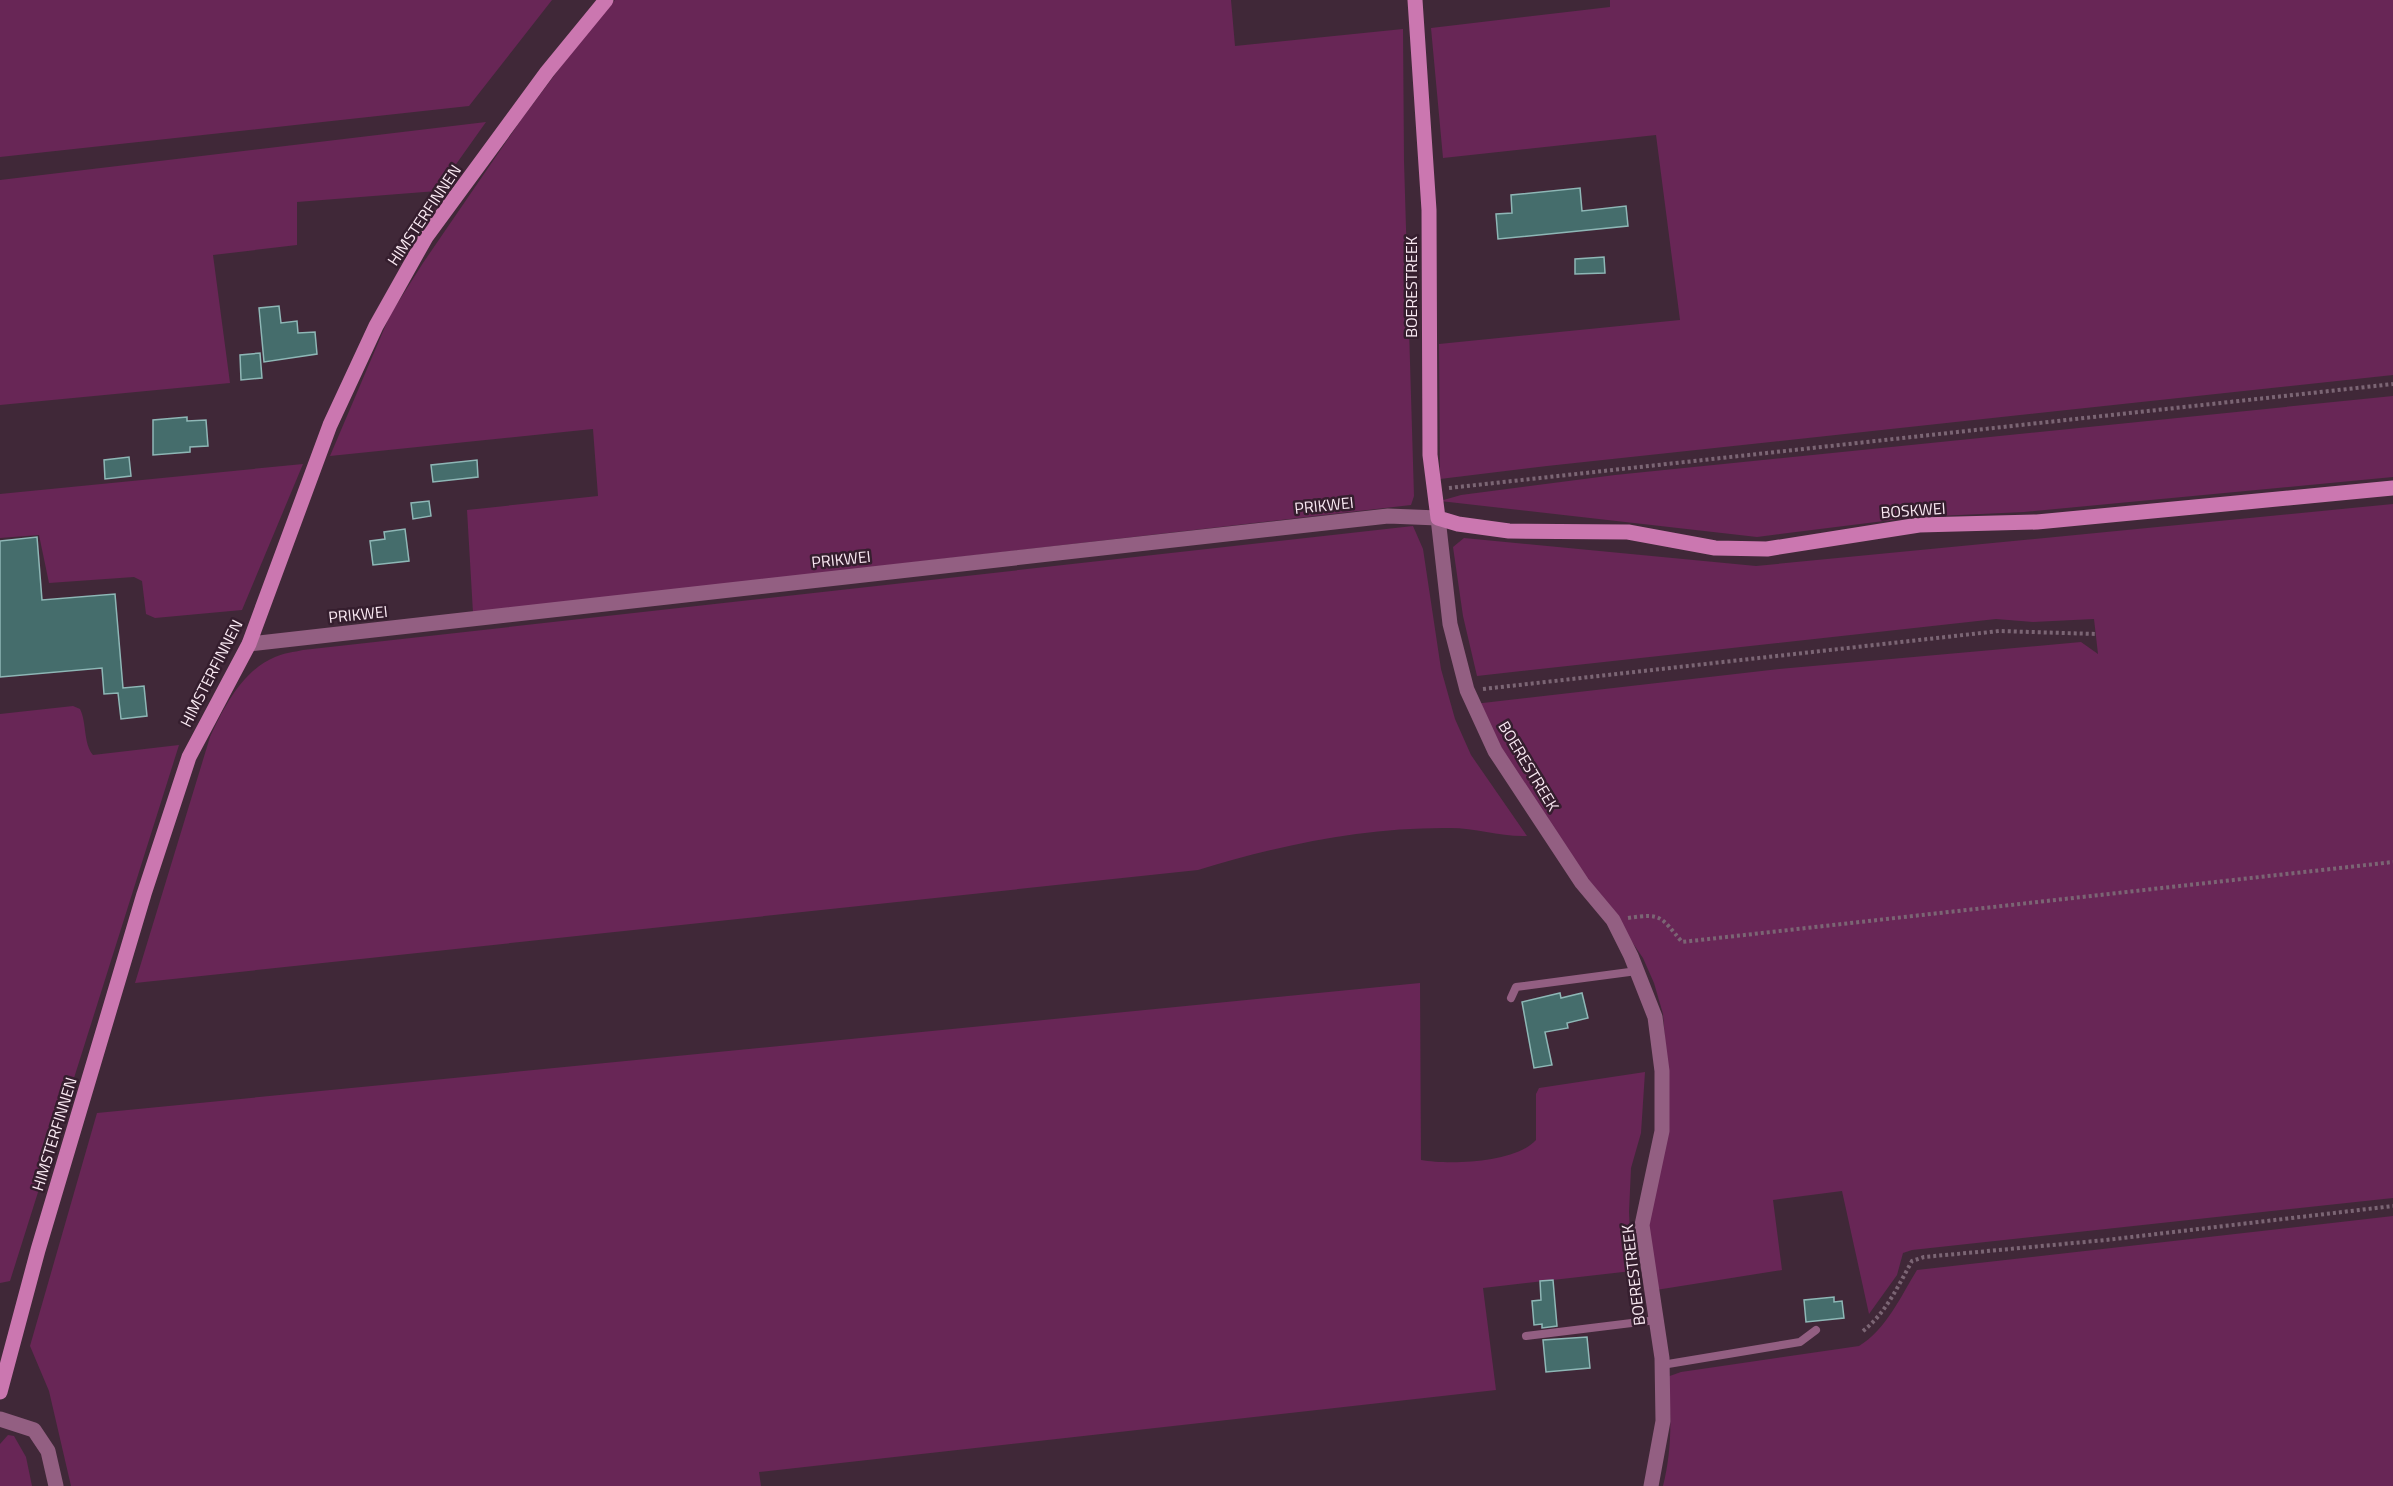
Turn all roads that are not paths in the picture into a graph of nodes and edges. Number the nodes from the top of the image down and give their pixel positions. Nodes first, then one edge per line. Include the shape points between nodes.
1 (606, 0) edge
2 (1415, 0) edge
3 (2393, 488) edge
4 (1438, 518) junction
5 (249, 644) junction
6 (1637, 971) junction
7 (1511, 998) dead end
8 (1656, 1320) junction
9 (1816, 1330) dead end
10 (1526, 1336) dead end
11 (1662, 1365) junction
12 (0, 1392) edge
13 (0, 1419) edge
14 (56, 1486) edge
15 (1651, 1486) edge

1 - 5 street, HIMSTERFINNEN via 547,72 426,237 376,326 330,425
2 - 4 street, BOERESTREEK via 1429,210 1433,490
3 - 4 street, BOSKWEI via 2037,522 1919,525 1758,549 1716,548 1628,532 1509,531
4 - 5 street, PRIKWEI via 1388,516
4 - 6 street, BOERESTREEK via 1450,624 1467,690 1495,751 1582,883 1613,920
5 - 12 street, HIMSTERFINNEN via 189,757 55,1192
6 - 7 lane via 1516,987
6 - 8 street, BOERESTREEK via 1655,1017 1662,1071 1662,1131 1642,1225
8 - 10 lane
8 - 11 street, BOERESTREEK
9 - 11 lane via 1800,1342
11 - 15 street, BOERESTREEK via 1663,1421
13 - 14 street via 34,1430 48,1451

